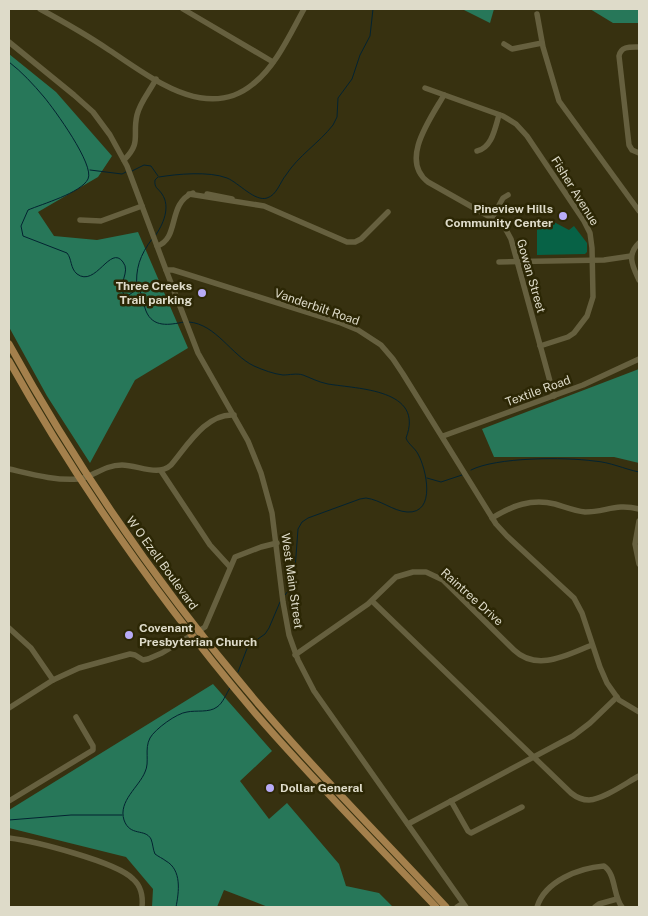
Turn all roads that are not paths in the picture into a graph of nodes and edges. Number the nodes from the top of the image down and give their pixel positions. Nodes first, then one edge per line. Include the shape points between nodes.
1 (40, 9) edge
2 (183, 9) edge
3 (304, 9) edge
4 (537, 14) dead end
5 (9, 42) edge
6 (504, 44) dead end
7 (542, 44) junction
8 (639, 47) edge
9 (273, 62) junction
10 (156, 79) junction
11 (425, 88) dead end
12 (444, 95) junction
13 (499, 115) junction
14 (477, 151) dead end
15 (639, 154) edge
16 (124, 160) junction
17 (508, 195) dead end
18 (142, 206) junction
19 (639, 211) edge
20 (388, 212) dead end
21 (492, 218) junction
22 (80, 220) dead end
23 (639, 243) edge
24 (156, 245) junction
25 (631, 256) junction
26 (592, 260) junction
27 (498, 262) dead end
28 (517, 262) junction
29 (166, 270) junction
30 (639, 280) edge
31 (9, 344) edge
32 (540, 346) junction
33 (639, 360) edge
34 (9, 361) edge
35 (554, 396) junction
36 (43, 412) junction
37 (234, 415) junction
38 (443, 436) junction
39 (9, 469) edge
40 (161, 470) junction
41 (88, 476) junction
42 (80, 480) junction
43 (639, 509) edge
44 (492, 518) junction
45 (639, 521) edge
46 (277, 543) junction
47 (639, 564) edge
48 (230, 568) junction
49 (372, 601) junction
50 (9, 628) edge
51 (195, 633) junction
52 (592, 645) junction
53 (296, 655) junction
54 (53, 680) junction
55 (616, 697) junction
56 (9, 708) edge
57 (639, 712) edge
58 (76, 717) dead end
59 (296, 747) junction
60 (290, 752) junction
61 (532, 758) junction
62 (639, 776) edge
63 (330, 789) junction
64 (9, 801) edge
65 (451, 801) junction
66 (522, 807) dead end
67 (408, 824) junction
68 (9, 838) edge
69 (387, 844) junction
70 (381, 849) junction
71 (419, 884) junction
72 (617, 899) junction
73 (142, 907) edge
74 (436, 907) edge
75 (446, 907) edge
76 (461, 907) edge
77 (537, 907) edge
78 (595, 907) edge
79 (622, 907) edge

1 - 10 street
2 - 9 street
3 - 9 street
4 - 7 street
5 - 16 street via 83,102 110,134
6 - 7 street via 512,49
7 - 19 street via 559,101
8 - 15 street via 624,48 619,56 629,145
9 - 10 street via 252,85 235,94 217,98 189,96
10 - 16 street via 139,108 136,142
11 - 12 street, Fisher Avenue
12 - 13 street, Fisher Avenue
12 - 21 street, Gowan Street via 417,146 418,172 428,182
13 - 14 street via 489,143
13 - 26 street, Fisher Avenue via 522,130 584,220 592,240
16 - 18 street
17 - 21 street
18 - 22 street via 101,221
18 - 24 street
20 - 24 street via 361,239 350,242 271,208 189,194 179,203 166,239
21 - 28 street, Gowan Street via 508,233
23 - 25 street
24 - 29 street
25 - 26 street
25 - 30 street
26 - 28 street
26 - 32 street, Fisher Avenue via 593,297 587,316 568,337
27 - 28 street
28 - 32 street, Gowan Street
29 - 37 street, West Main Street via 208,372
29 - 38 street, Vanderbilt Road via 341,323 366,335 393,359
31 - 36 main road, W O Ezell Boulevard
32 - 35 street, Gowan Street
33 - 35 street, Textile Road
34 - 36 main road, W O Ezell Boulevard
35 - 38 street, Textile Road
36 - 41 main road, W O Ezell Boulevard
36 - 42 main road, W O Ezell Boulevard
37 - 40 street via 212,420 169,467
37 - 46 street, West Main Street via 262,474
38 - 44 street, Vanderbilt Road
39 - 42 street
40 - 41 street via 118,465
40 - 48 street via 210,545
41 - 42 street
41 - 51 main road, W O Ezell Boulevard
42 - 51 main road, W O Ezell Boulevard via 148,578
43 - 44 street via 614,506 582,511 535,502 516,505
44 - 52 street, Vanderbilt Road via 574,598
45 - 47 street via 635,544
46 - 48 street via 238,555
46 - 53 street, West Main Street via 283,602
48 - 51 street via 205,628
49 - 52 street, Raintree Drive via 400,575 426,572 443,580 526,659 547,661
49 - 53 street, Raintree Drive
49 - 61 street
50 - 54 street via 30,648
51 - 54 street via 148,659 132,654 116,657
51 - 59 main road, W O Ezell Boulevard
51 - 60 main road, W O Ezell Boulevard via 256,714
52 - 55 street, Vanderbilt Road via 603,675
53 - 67 street, West Main Street via 314,691
54 - 56 street
55 - 57 street, Vanderbilt Road
55 - 61 street via 579,732
58 - 64 street via 93,750
59 - 60 main road
59 - 63 main road, W O Ezell Boulevard
60 - 63 main road, W O Ezell Boulevard
61 - 62 street via 567,791 583,800 596,798
61 - 65 street
63 - 69 main road, W O Ezell Boulevard
63 - 70 main road, W O Ezell Boulevard
65 - 66 street via 471,833
65 - 67 street
67 - 76 street, West Main Street via 458,896
68 - 73 street via 73,853 125,873 137,884
69 - 70 main road
69 - 71 main road, W O Ezell Boulevard
70 - 71 main road, W O Ezell Boulevard
71 - 74 main road, W O Ezell Boulevard
71 - 75 main road, W O Ezell Boulevard
72 - 77 street via 608,868 593,867 571,874 551,887
72 - 78 street
72 - 79 street

